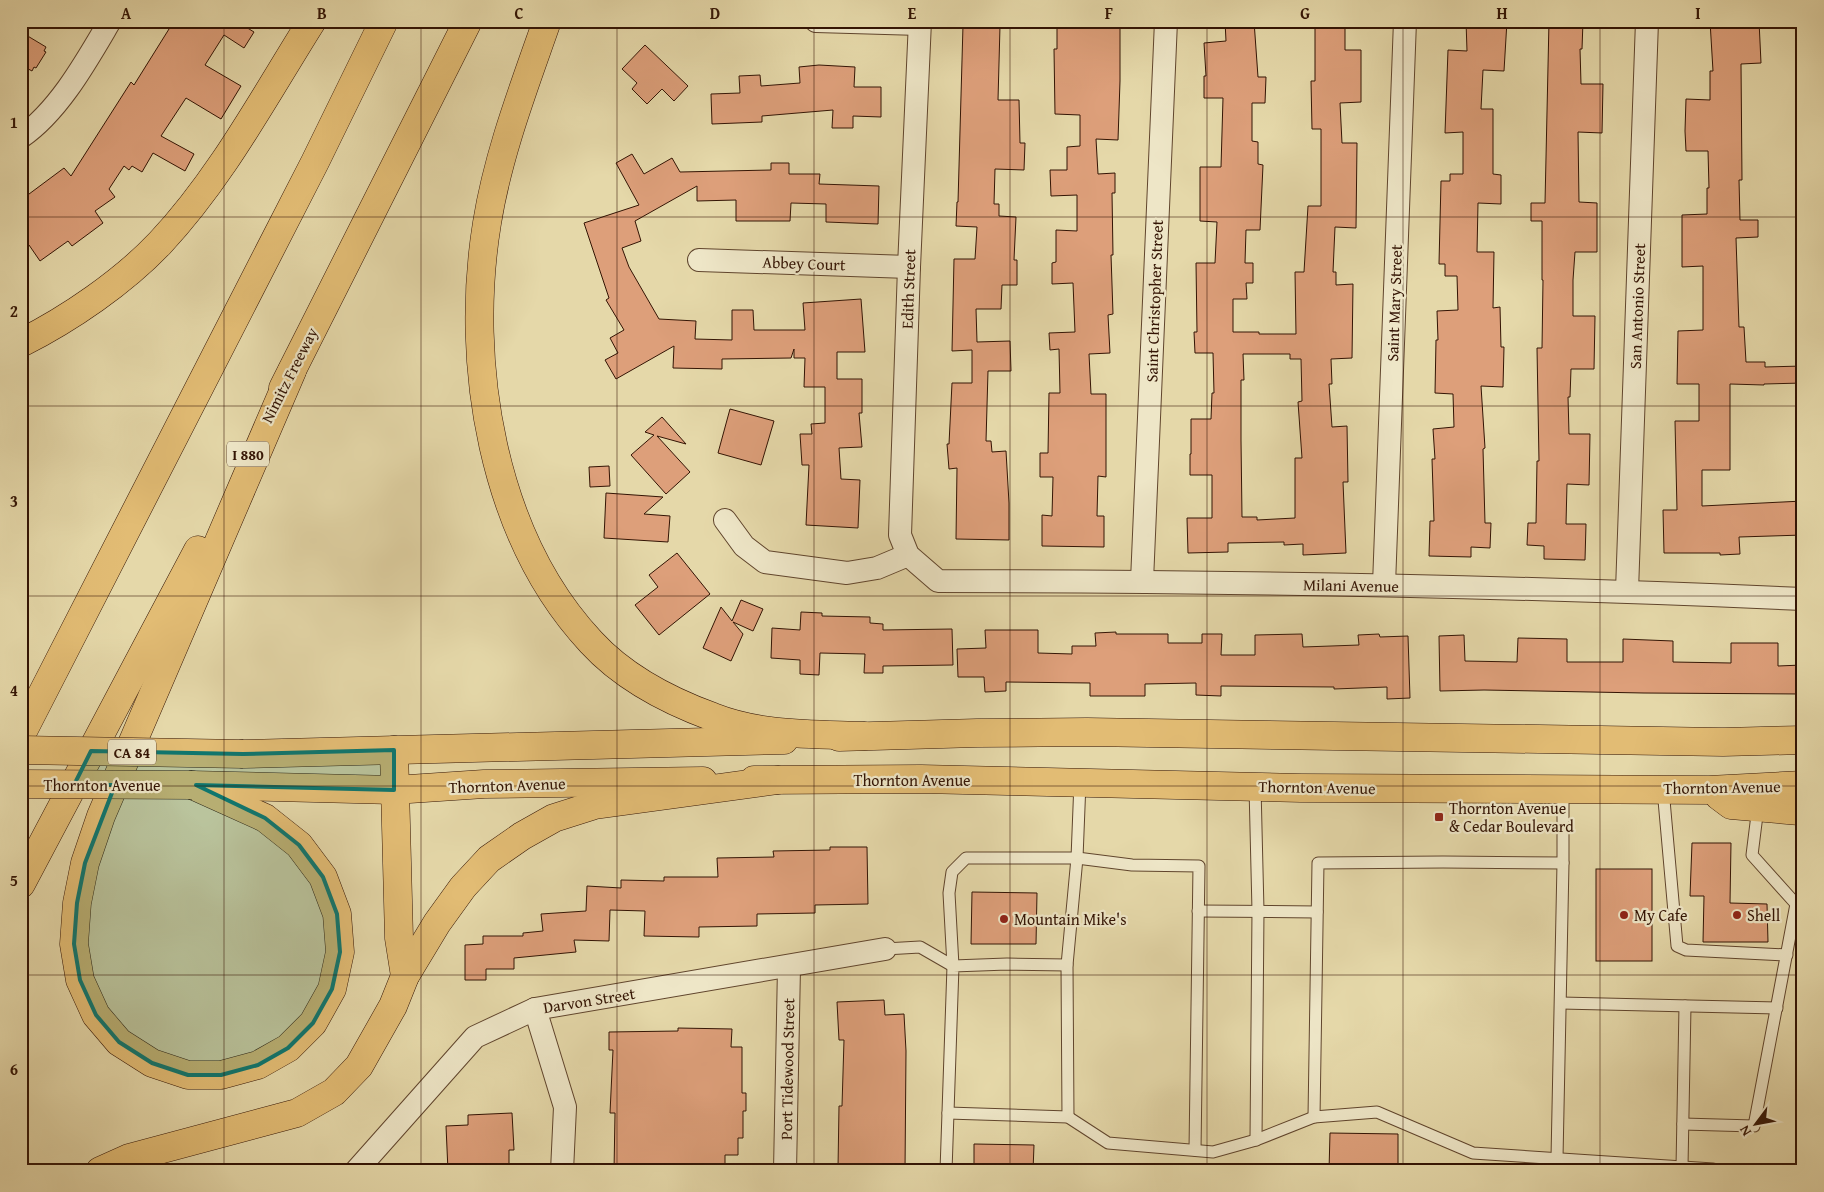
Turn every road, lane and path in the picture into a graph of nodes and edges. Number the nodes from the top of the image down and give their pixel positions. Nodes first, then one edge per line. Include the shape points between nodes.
1 (110, 21) edge
2 (312, 21) edge
3 (384, 21) edge
4 (468, 21) edge
5 (547, 21) edge
6 (816, 21) edge
7 (1166, 21) edge
8 (1405, 21) edge
9 (1647, 21) edge
10 (920, 23) edge
11 (21, 137) edge
12 (699, 260) dead end
13 (909, 267) junction
14 (21, 343) edge
15 (292, 371) junction
16 (725, 520) dead end
17 (908, 555) junction
18 (1142, 581) junction
19 (1384, 585) junction
20 (1627, 591) junction
21 (1803, 599) edge
22 (21, 735) edge
23 (864, 736) junction
24 (1803, 740) edge
25 (21, 750) edge
26 (394, 750) junction
27 (778, 780) junction
28 (1080, 782) junction
29 (21, 784) edge
30 (192, 785) junction
31 (1803, 785) edge
32 (1255, 786) junction
33 (1563, 789) junction
34 (1663, 789) junction
35 (394, 790) junction
36 (1709, 790) junction
37 (1758, 807) junction
38 (1803, 813) edge
39 (1077, 858) junction
40 (1563, 863) junction
41 (21, 884) edge
42 (1799, 904) edge
43 (1198, 911) junction
44 (1258, 911) junction
45 (1317, 912) junction
46 (885, 949) joint
47 (1787, 955) junction
48 (1067, 965) junction
49 (953, 966) junction
50 (789, 967) junction
51 (405, 976) junction
52 (1561, 1003) junction
53 (1685, 1006) junction
54 (1776, 1008) junction
55 (535, 1009) junction
56 (948, 1113) junction
57 (1068, 1117) junction
58 (1314, 1117) junction
59 (1684, 1124) junction
60 (1256, 1140) junction
61 (1195, 1150) junction
62 (1557, 1158) junction
63 (1682, 1167) junction
64 (100, 1171) edge
65 (356, 1171) edge
66 (562, 1171) edge
67 (786, 1171) edge
68 (946, 1171) edge
69 (1715, 1171) edge

1 - 11 street via 78,76 35,128
2 - 14 main road via 224,161 158,244 119,280 77,311
3 - 22 main road via 311,171
4 - 15 main road, Nimitz Freeway / I 880
5 - 23 main road via 500,162 482,265 482,373 498,466 515,518 538,568 564,611 593,644 629,675 714,718 762,731
6 - 10 street
7 - 18 street, Saint Christopher Street
8 - 19 street, Saint Mary Street
9 - 20 street, San Antonio Street
10 - 13 street, Edith Street
12 - 13 street, Abbey Court
13 - 17 street, Edith Street via 900,535
15 - 30 main road via 101,816 85,863 77,903 74,944 80,980 96,1015 119,1042 152,1062 188,1075 221,1075 258,1065 288,1048 313,1023 332,989 340,952 338,914 323,877 298,845 265,818
15 - 41 main road, Nimitz Freeway / I 880
16 - 17 street via 744,546 765,562 848,573 878,568
17 - 18 street, Milani Avenue via 938,581
18 - 19 street, Milani Avenue
19 - 20 street, Milani Avenue
20 - 21 street, Milani Avenue
23 - 24 main road, Thornton Avenue via 1087,732 1723,742
23 - 26 main road, Thornton Avenue
25 - 26 main road, Thornton Avenue / CA 84, bridge via 244,754
26 - 35 main road
27 - 28 main road, Thornton Avenue
27 - 35 main road, Thornton Avenue via 484,784
27 - 51 main road via 595,805 554,818 489,859 463,887
28 - 32 main road, Thornton Avenue
28 - 39 lane
29 - 30 main road, Thornton Avenue, bridge
30 - 35 main road, Thornton Avenue
31 - 36 main road, Thornton Avenue
32 - 33 main road, Thornton Avenue
32 - 44 lane
33 - 34 main road, Thornton Avenue
33 - 40 lane
34 - 36 main road, Thornton Avenue
34 - 47 lane via 1677,946 1686,950
35 - 51 main road via 399,938
36 - 37 main road via 1730,805
37 - 38 main road
37 - 42 lane via 1752,855
39 - 43 lane via 1132,865 1199,866
39 - 48 lane
39 - 49 lane via 966,858 952,872 948,893
40 - 45 lane via 1318,863
40 - 52 lane
42 - 47 lane
43 - 44 lane
43 - 61 lane
44 - 45 lane
44 - 60 lane
45 - 58 lane
46 - 49 lane via 920,947
46 - 50 street, Darvon Street
47 - 54 lane
48 - 49 lane
48 - 57 lane
49 - 56 lane
50 - 55 street, Darvon Street
50 - 67 street, Port Tidewood Street
51 - 64 main road via 393,1006 359,1066 334,1092 298,1112 129,1158
52 - 53 lane
52 - 62 lane
53 - 54 lane
53 - 59 lane
54 - 59 lane via 1754,1126
55 - 65 street, Darvon Street via 475,1037
55 - 66 street via 565,1107
56 - 57 lane
56 - 68 lane
57 - 61 lane via 1108,1143
58 - 60 lane
58 - 62 lane via 1377,1112 1474,1153
59 - 63 lane
60 - 61 lane via 1213,1152
62 - 63 lane
63 - 69 lane

